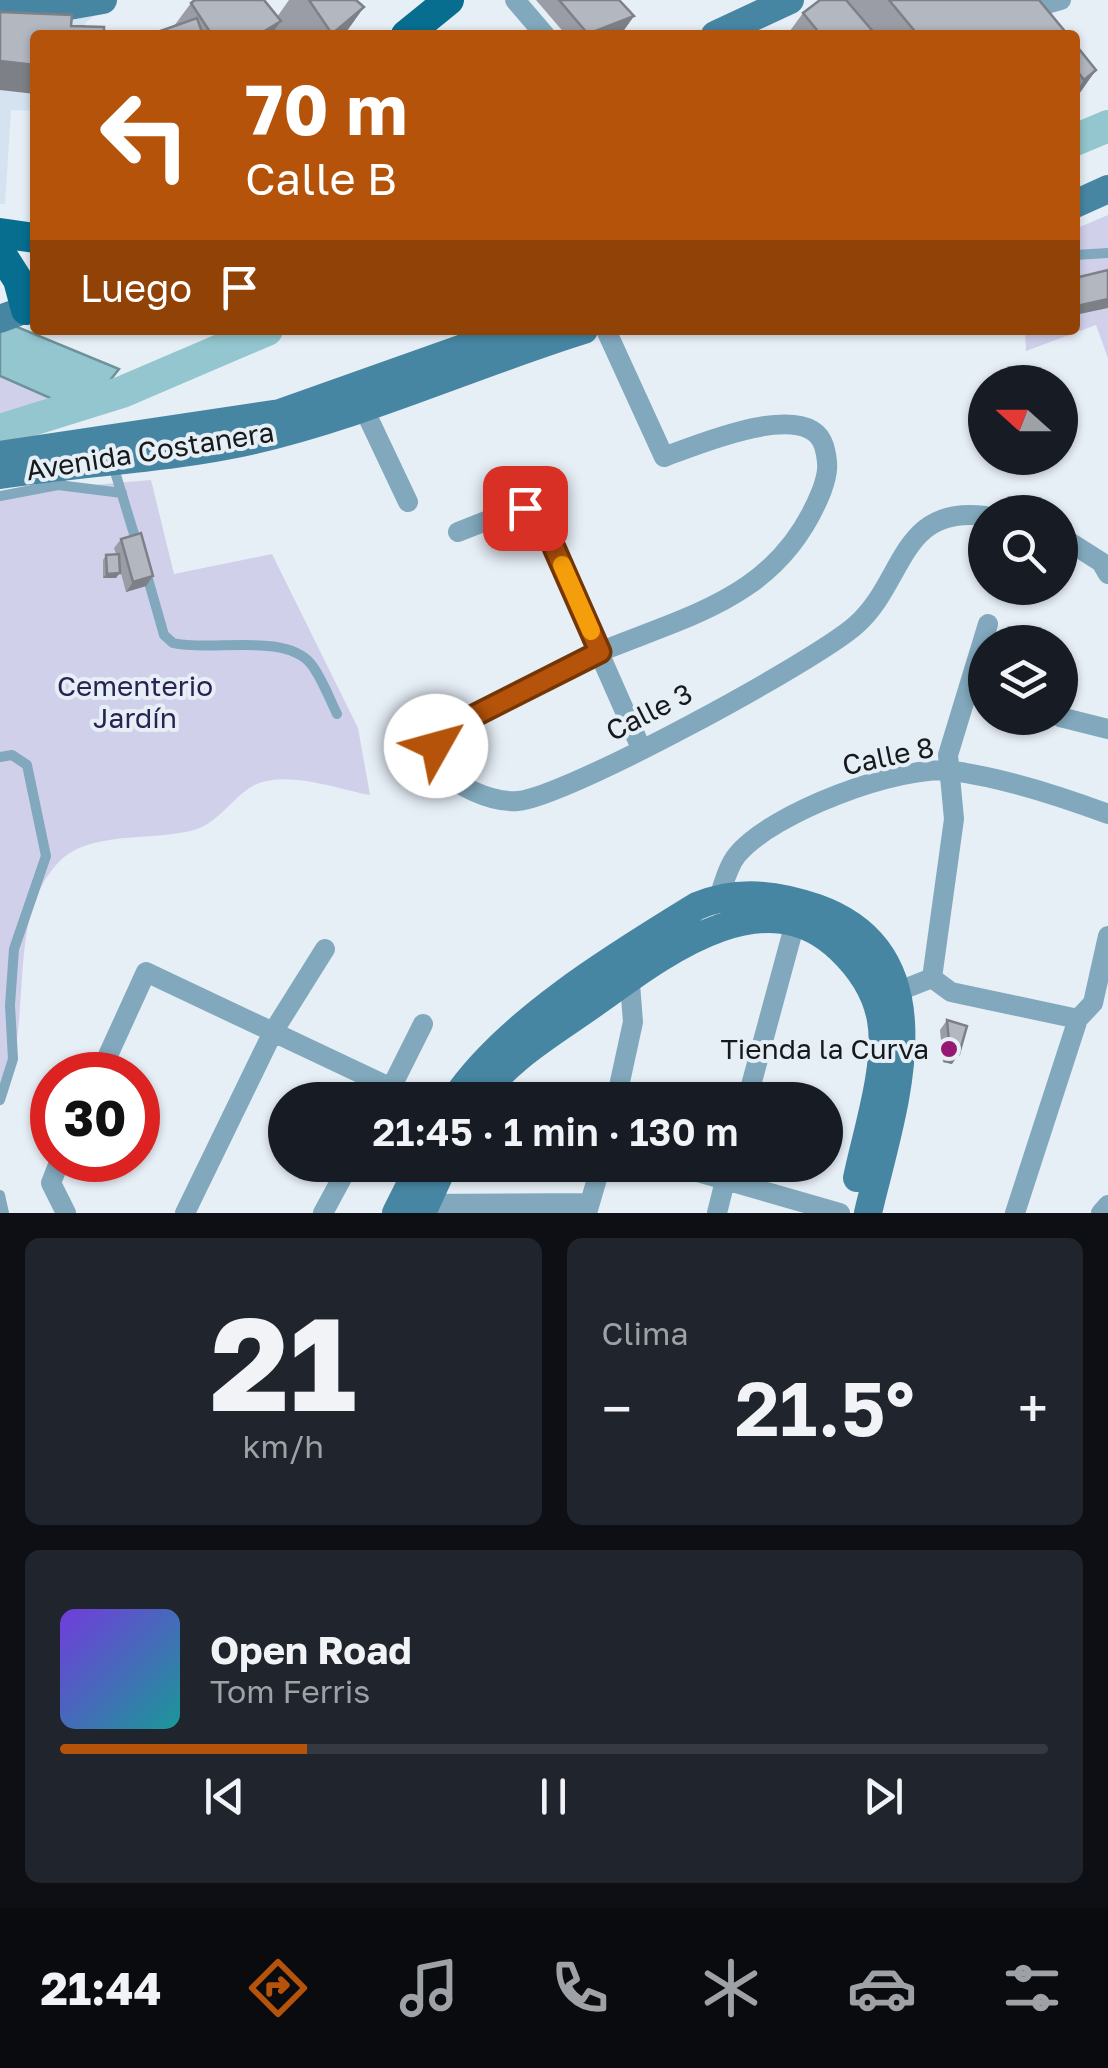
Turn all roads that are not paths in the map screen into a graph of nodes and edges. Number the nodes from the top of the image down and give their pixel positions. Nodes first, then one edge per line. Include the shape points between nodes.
1 (449, 0) edge
2 (516, 0) edge
3 (790, 0) edge
4 (1062, 0) edge
5 (98, 2) edge
6 (1040, 6) edge
7 (0, 11) edge
8 (412, 30) edge
9 (541, 30) edge
10 (725, 30) edge
11 (1108, 188) edge
12 (1080, 202) edge
13 (1108, 208) edge
14 (1080, 219) edge
15 (0, 233) edge
16 (30, 237) edge
17 (0, 252) edge
18 (1108, 253) edge
19 (1080, 255) edge
20 (20, 312) edge
21 (500, 335) edge
22 (568, 335) edge
23 (608, 335) edge
24 (364, 409) junction
25 (0, 454) edge
26 (112, 462) junction
27 (0, 474) edge
28 (64, 474) junction
29 (122, 493) junction
30 (0, 496) edge
31 (408, 502) dead end
32 (968, 517) edge
33 (458, 532) dead end
34 (1078, 548) edge
35 (1108, 574) edge
36 (600, 652) junction
37 (968, 705) edge
38 (336, 714) dead end
39 (1078, 721) edge
40 (1108, 729) edge
41 (641, 748) junction
42 (0, 757) edge
43 (950, 770) junction
44 (1108, 814) edge
45 (720, 896) junction
46 (795, 922) junction
47 (1108, 936) edge
48 (325, 949) dead end
49 (627, 966) junction
50 (932, 978) junction
51 (899, 991) junction
52 (1078, 1019) junction
53 (422, 1024) dead end
54 (273, 1032) junction
55 (109, 1052) edge
56 (366, 1082) edge
57 (394, 1082) edge
58 (468, 1082) edge
59 (494, 1082) edge
60 (620, 1082) edge
61 (752, 1082) edge
62 (0, 1099) edge
63 (51, 1182) edge
64 (340, 1182) edge
65 (417, 1182) edge
66 (432, 1182) edge
67 (596, 1182) edge
68 (725, 1182) edge
69 (755, 1182) edge
70 (0, 1195) edge
71 (1108, 1204) edge
72 (589, 1208) edge
73 (412, 1209) edge
74 (4, 1213) edge
75 (66, 1213) edge
76 (185, 1213) edge
77 (323, 1213) edge
78 (717, 1213) edge
79 (840, 1213) edge
80 (851, 1213) edge
81 (868, 1213) edge
82 (1015, 1213) edge
83 (1101, 1213) edge

1 - 8 main road
2 - 9 street
3 - 10 main road
4 - 6 street
5 - 7 main road
11 - 12 main road
13 - 14 main road
15 - 16 main road
17 - 20 main road via 18,280
18 - 19 lane
21 - 25 main road, Avenida Costanera via 280,413
22 - 24 main road, Avenida Costanera
23 - 36 street via 664,457 725,434 789,424 820,435 829,470 813,513 767,573 728,601
24 - 26 main road, Avenida Costanera via 247,442
24 - 31 street
26 - 28 main road, Avenida Costanera
26 - 29 lane
27 - 28 main road, Avenida Costanera
28 - 29 lane
28 - 30 lane
29 - 38 lane via 164,634 190,647 300,654
32 - 41 street, Calle 3 via 927,526 872,605 837,640
33 - 36 street via 525,508 541,518
34 - 35 street
36 - 41 street
36 - 41 street, Calle 3 via 448,729 436,746 436,766 497,800 516,801 537,798
37 - 43 street via 952,735
39 - 40 street
42 - 62 lane via 12,755 27,765 46,856 14,949 13,1059
43 - 44 street, Calle 8
43 - 45 street, Calle 8 via 892,778 815,804 745,847
43 - 50 street via 954,819
45 - 49 main road via 697,906
45 - 51 main road via 793,899 828,912 860,931
46 - 49 main road via 743,919
46 - 61 street
46 - 80 main road via 834,942 859,967 882,1022
47 - 52 street via 1093,1003
48 - 54 street
49 - 58 main road via 490,1052
49 - 59 main road
49 - 60 street via 632,1022
50 - 51 street
50 - 52 street via 951,992
51 - 81 main road via 902,1063
52 - 82 street
53 - 57 street
54 - 55 street via 146,972
54 - 56 street
54 - 76 street
63 - 75 street
64 - 77 street
65 - 73 main road
66 - 73 main road
67 - 72 street
68 - 78 street
69 - 79 street
70 - 74 lane
71 - 83 street
72 - 73 street

